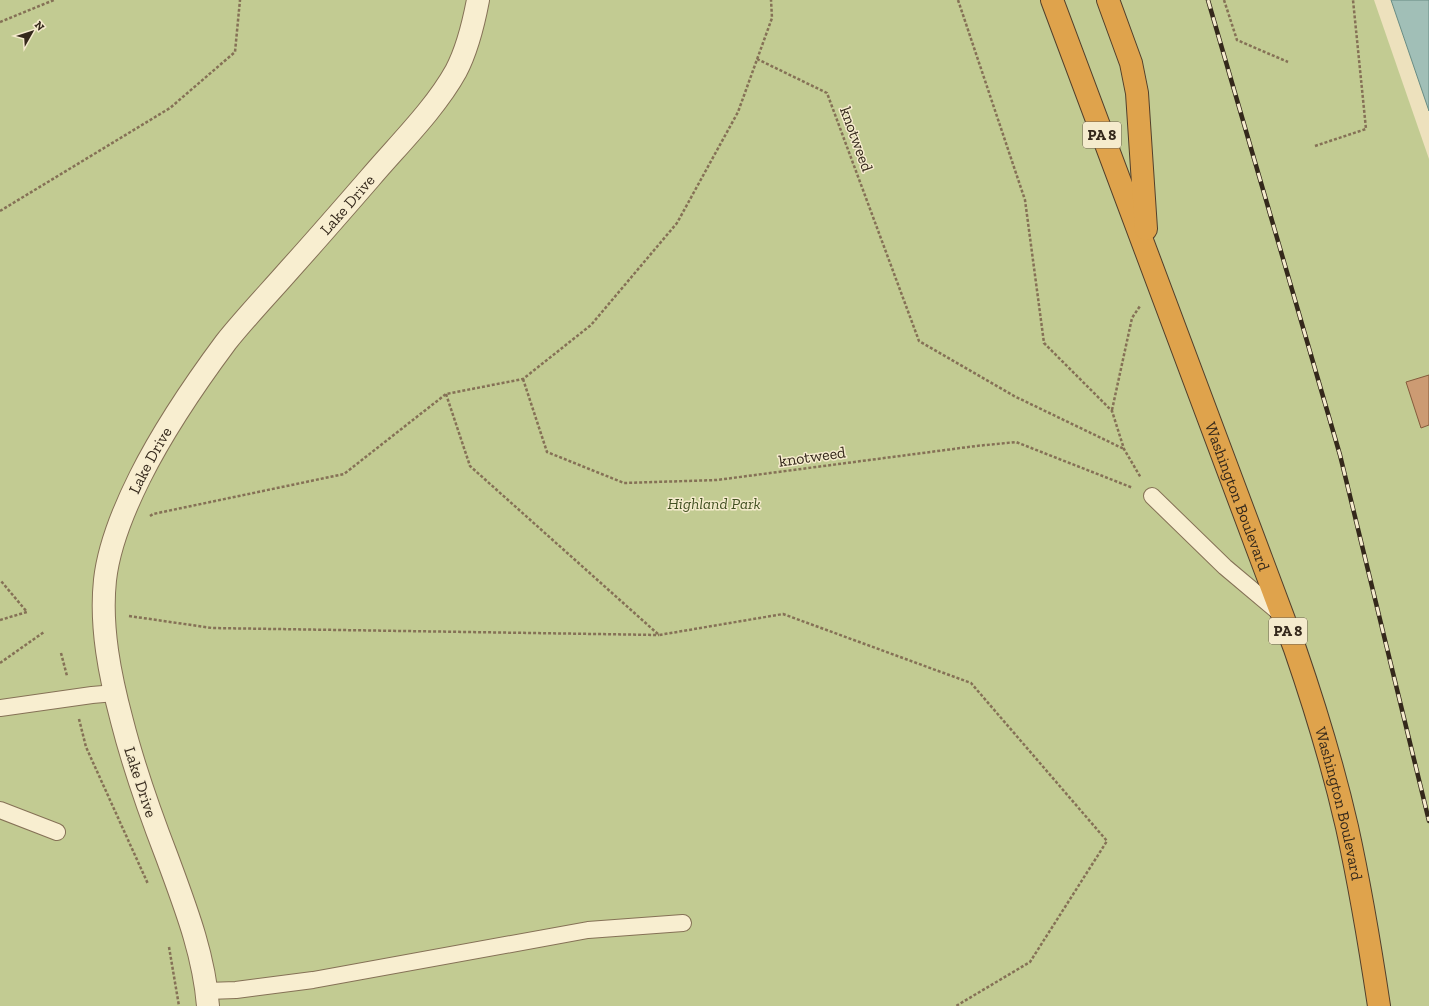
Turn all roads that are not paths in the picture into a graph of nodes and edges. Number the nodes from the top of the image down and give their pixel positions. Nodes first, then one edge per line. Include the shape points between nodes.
1 (478, 0) edge
2 (1052, 0) edge
3 (1108, 0) edge
4 (1155, 275) junction
5 (1152, 496) road end
6 (1282, 615) junction
7 (115, 693) junction
8 (0, 708) edge
9 (0, 810) edge
10 (57, 832) dead end
11 (683, 923) dead end
12 (208, 998) edge
13 (1379, 1006) edge

1 - 7 street, Lake Drive via 469,36 456,70 430,108 228,340 194,386 151,456 127,503 113,541 105,579 104,612 109,667
2 - 4 highway, Washington Boulevard / PA 8
3 - 4 highway via 1131,62 1137,93 1144,213
4 - 6 highway, Washington Boulevard / PA 8
5 - 6 lane via 1225,567
6 - 13 highway, Washington Boulevard / PA 8 via 1316,710 1345,820
7 - 8 lane
7 - 12 street, Lake Drive via 134,764 197,944
9 - 10 lane
11 - 12 lane via 588,930 313,980 236,990

